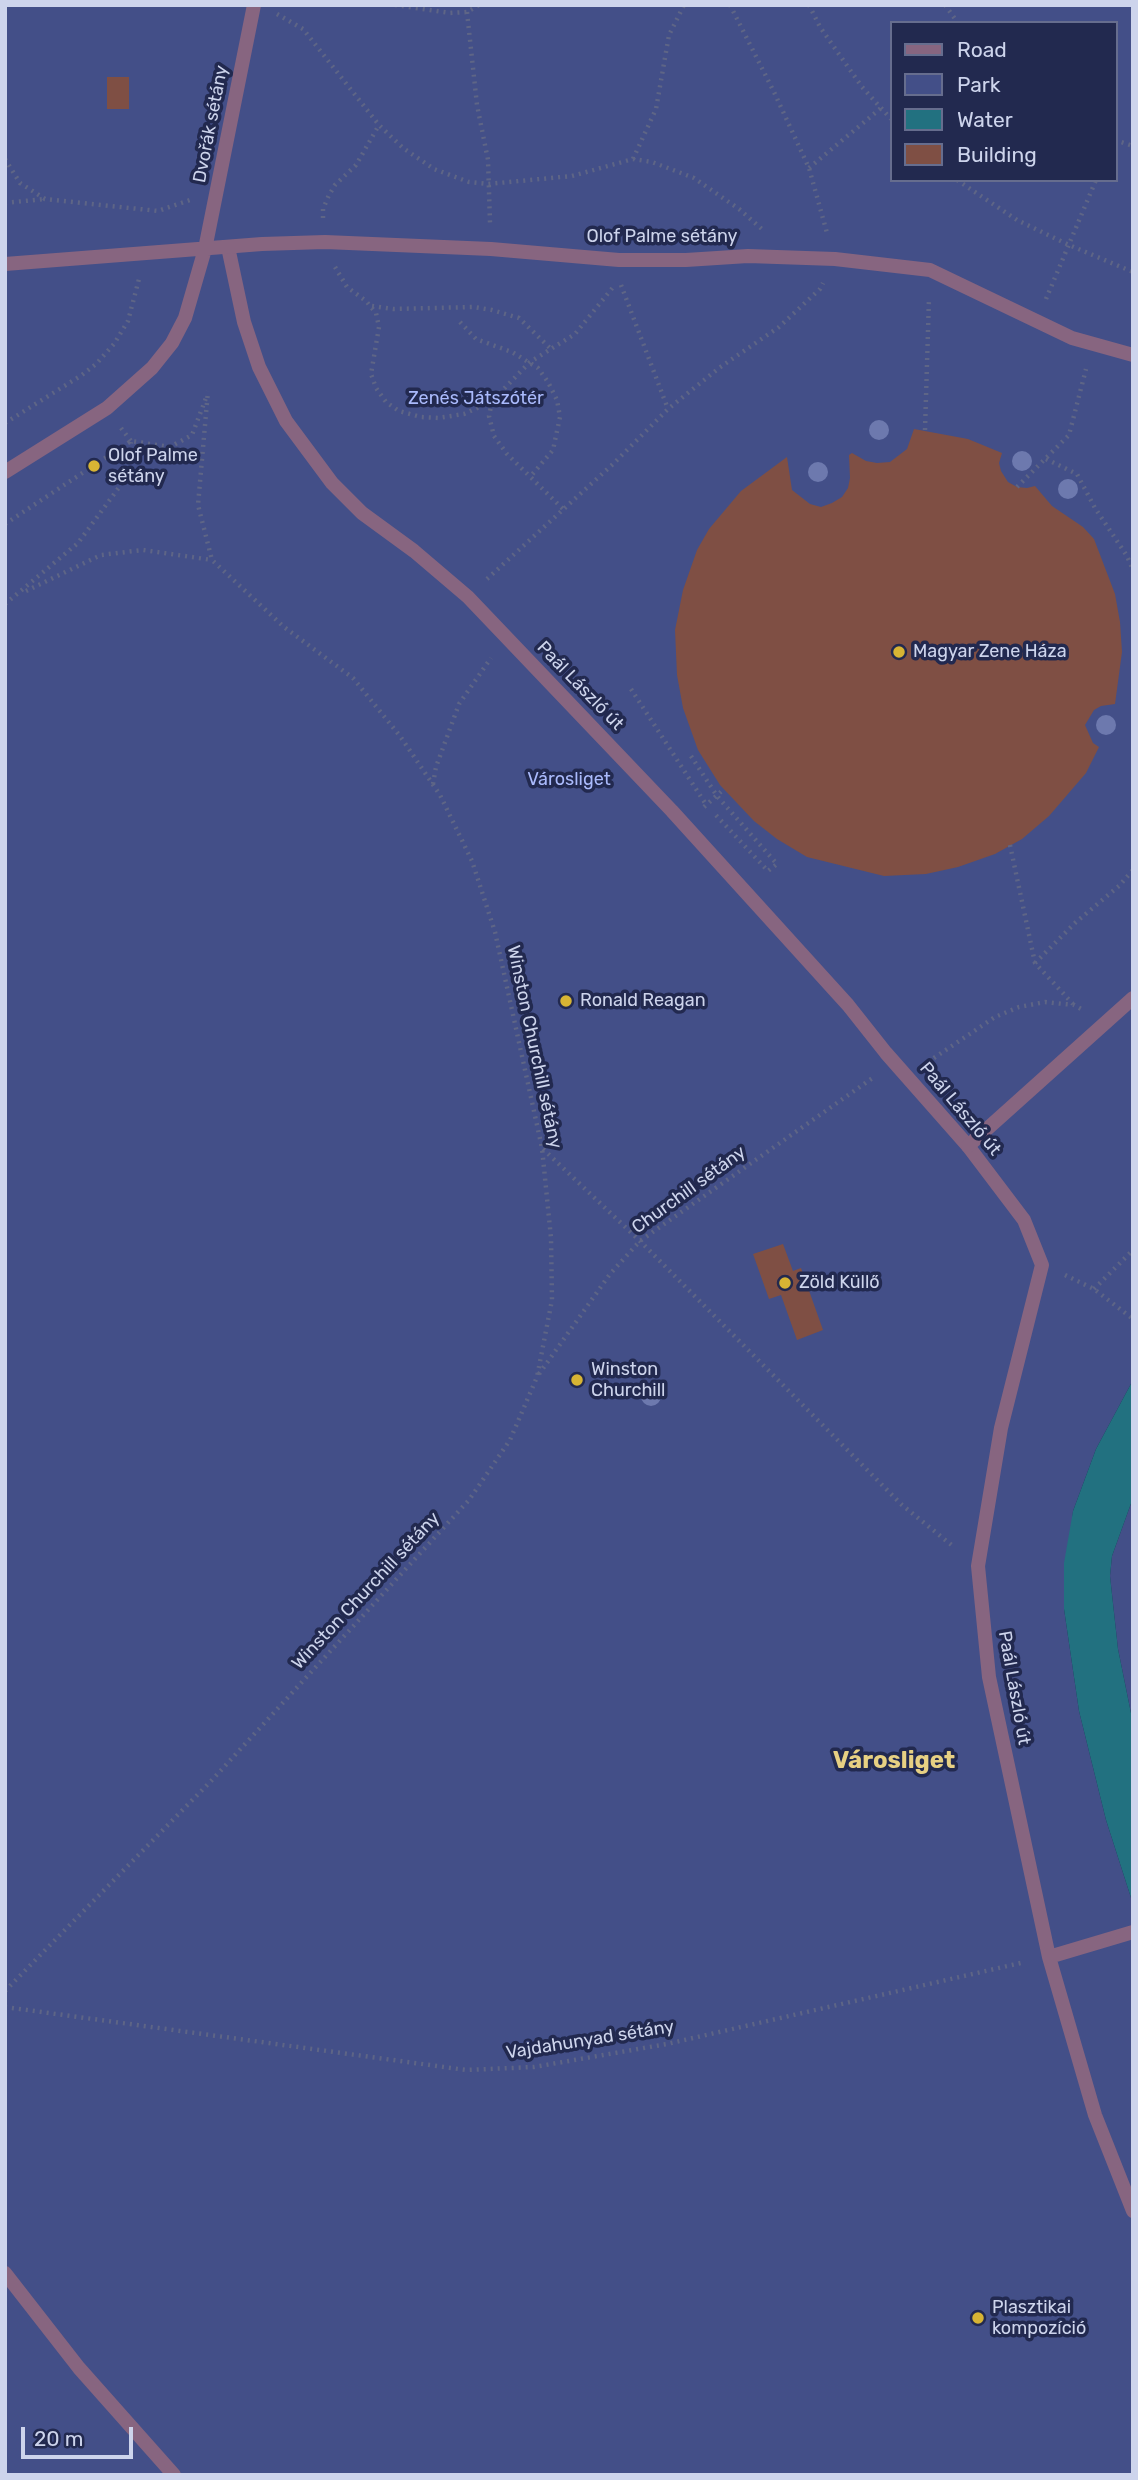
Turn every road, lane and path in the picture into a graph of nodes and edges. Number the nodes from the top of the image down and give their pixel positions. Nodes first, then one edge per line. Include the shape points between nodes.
1 (254, 5) edge
2 (395, 5) edge
3 (480, 5) edge
4 (684, 5) edge
5 (730, 5) edge
6 (809, 5) edge
7 (945, 5) edge
8 (274, 12) dead end
9 (467, 12) junction
10 (957, 21) edge
11 (881, 108) junction
12 (890, 118) edge
13 (379, 125) junction
14 (5, 159) edge
15 (634, 159) junction
16 (809, 167) junction
17 (960, 182) edge
18 (1095, 182) edge
19 (488, 184) junction
20 (217, 191) junction
21 (45, 199) junction
22 (5, 203) edge
23 (326, 242) junction
24 (1069, 245) junction
25 (228, 247) junction
26 (205, 249) junction
27 (491, 249) junction
28 (146, 253) junction
29 (792, 257) junction
30 (835, 260) junction
31 (5, 264) edge
32 (930, 270) junction
33 (1133, 272) edge
34 (371, 306) junction
35 (1037, 321) junction
36 (460, 322) dead end
37 (1091, 344) junction
38 (552, 350) junction
39 (1133, 355) edge
40 (530, 362) junction
41 (492, 401) junction
42 (668, 409) junction
43 (5, 423) edge
44 (925, 430) dead end
45 (131, 441) junction
46 (1046, 459) junction
47 (5, 472) edge
48 (530, 477) junction
49 (1017, 487) dead end
50 (563, 509) junction
51 (5, 524) edge
52 (1130, 555) edge
53 (212, 560) junction
54 (1133, 570) edge
55 (21, 593) junction
56 (468, 597) junction
57 (5, 604) edge
58 (507, 637) junction
59 (631, 689) dead end
60 (691, 756) dead end
61 (433, 784) junction
62 (724, 789) dead end
63 (717, 796) junction
64 (1010, 845) dead end
65 (1133, 870) edge
66 (1034, 963) junction
67 (1133, 998) edge
68 (1074, 1004) junction
69 (1104, 1024) junction
70 (895, 1063) junction
71 (905, 1074) junction
72 (968, 1146) junction
73 (542, 1149) junction
74 (640, 1241) junction
75 (1133, 1250) edge
76 (1042, 1265) junction
77 (1094, 1289) junction
78 (1130, 1317) edge
79 (537, 1377) junction
80 (978, 1566) junction
81 (1133, 1931) edge
82 (1049, 1957) junction
83 (5, 1991) edge
84 (5, 2007) edge
85 (1133, 2211) edge
86 (5, 2273) edge
87 (174, 2475) edge

1 - 20 street, Dvořák sétány
2 - 9 path
3 - 9 path
4 - 15 path via 669,35 656,109
5 - 16 path
6 - 11 path via 820,27
7 - 10 path
8 - 13 path via 303,29
9 - 19 path
11 - 12 path
11 - 16 path
13 - 19 path via 402,148 434,169
13 - 23 path via 356,165 328,195 323,209
14 - 21 path via 20,183
15 - 19 path via 572,176
15 - 29 path via 694,178 739,209
16 - 30 path
17 - 24 path via 1017,220
18 - 24 path
19 - 27 path
20 - 21 path via 158,211
20 - 26 street, Dvořák sétány
21 - 22 path
23 - 25 street, Olof Palme sétány
23 - 27 street, Olof Palme sétány
23 - 34 path via 347,287
24 - 33 path
24 - 35 path
25 - 26 street, Olof Palme sétány
25 - 56 street, Paál László út via 244,322 259,367 286,421 332,483 362,513
26 - 28 street, Olof Palme sétány
26 - 47 street, Dvořák sétány via 185,318 152,368 107,408
27 - 29 street, Olof Palme sétány via 619,260
28 - 31 street, Olof Palme sétány
28 - 43 path via 128,321 114,344 82,375
29 - 30 street, Olof Palme sétány
30 - 32 street, Olof Palme sétány
30 - 42 path via 820,289 779,327
32 - 35 street, Olof Palme sétány
32 - 44 path
34 - 38 path via 492,310 519,318
34 - 41 path via 379,327 371,374 386,402 399,411 438,418 464,414
35 - 37 street, Olof Palme sétány
36 - 40 path via 476,340
37 - 39 street, Olof Palme sétány
37 - 46 path via 1069,435
38 - 40 path
38 - 42 path via 575,334 619,279
40 - 41 path
40 - 48 path via 548,382 560,417 553,450
41 - 48 path via 489,416 494,436
42 - 50 path
45 - 51 path
45 - 53 path via 170,447 192,435 208,391 198,505
45 - 55 path via 120,486 78,543
46 - 49 path
46 - 52 path via 1077,474 1095,508
48 - 50 path
50 - 56 path
52 - 54 path
53 - 55 path via 143,550 101,555
53 - 61 path, Winston Churchill sétány via 284,627 353,678
55 - 57 path
56 - 58 street, Paál László út
58 - 61 path via 458,704
58 - 70 street, Paál László út via 684,824
59 - 63 path via 706,805 768,871 777,864
60 - 63 path
61 - 73 path, Winston Churchill sétány via 472,861 495,932
62 - 63 path
64 - 66 path
65 - 66 path
66 - 68 path
67 - 69 street
68 - 69 path
68 - 71 path via 1045,1002 1018,1007
69 - 72 street
70 - 71 street, Paál László út
70 - 74 path, Churchill sétány
71 - 72 street, Paál László út
72 - 76 street, Paál László út via 1024,1220
73 - 74 path
73 - 79 path, Winston Churchill sétány via 552,1300
74 - 79 path, Churchill sétány via 610,1274
74 - 80 path via 902,1505
75 - 77 path
76 - 77 path
76 - 80 street, Paál László út via 1001,1428
77 - 78 path
79 - 83 path, Winston Churchill sétány via 510,1440 469,1500 213,1779
80 - 82 street, Paál László út via 989,1676
81 - 82 street
82 - 84 path, Vajdahunyad sétány via 667,2044 520,2067 466,2070
82 - 85 street, Paál László út via 1095,2115
86 - 87 street via 79,2368

